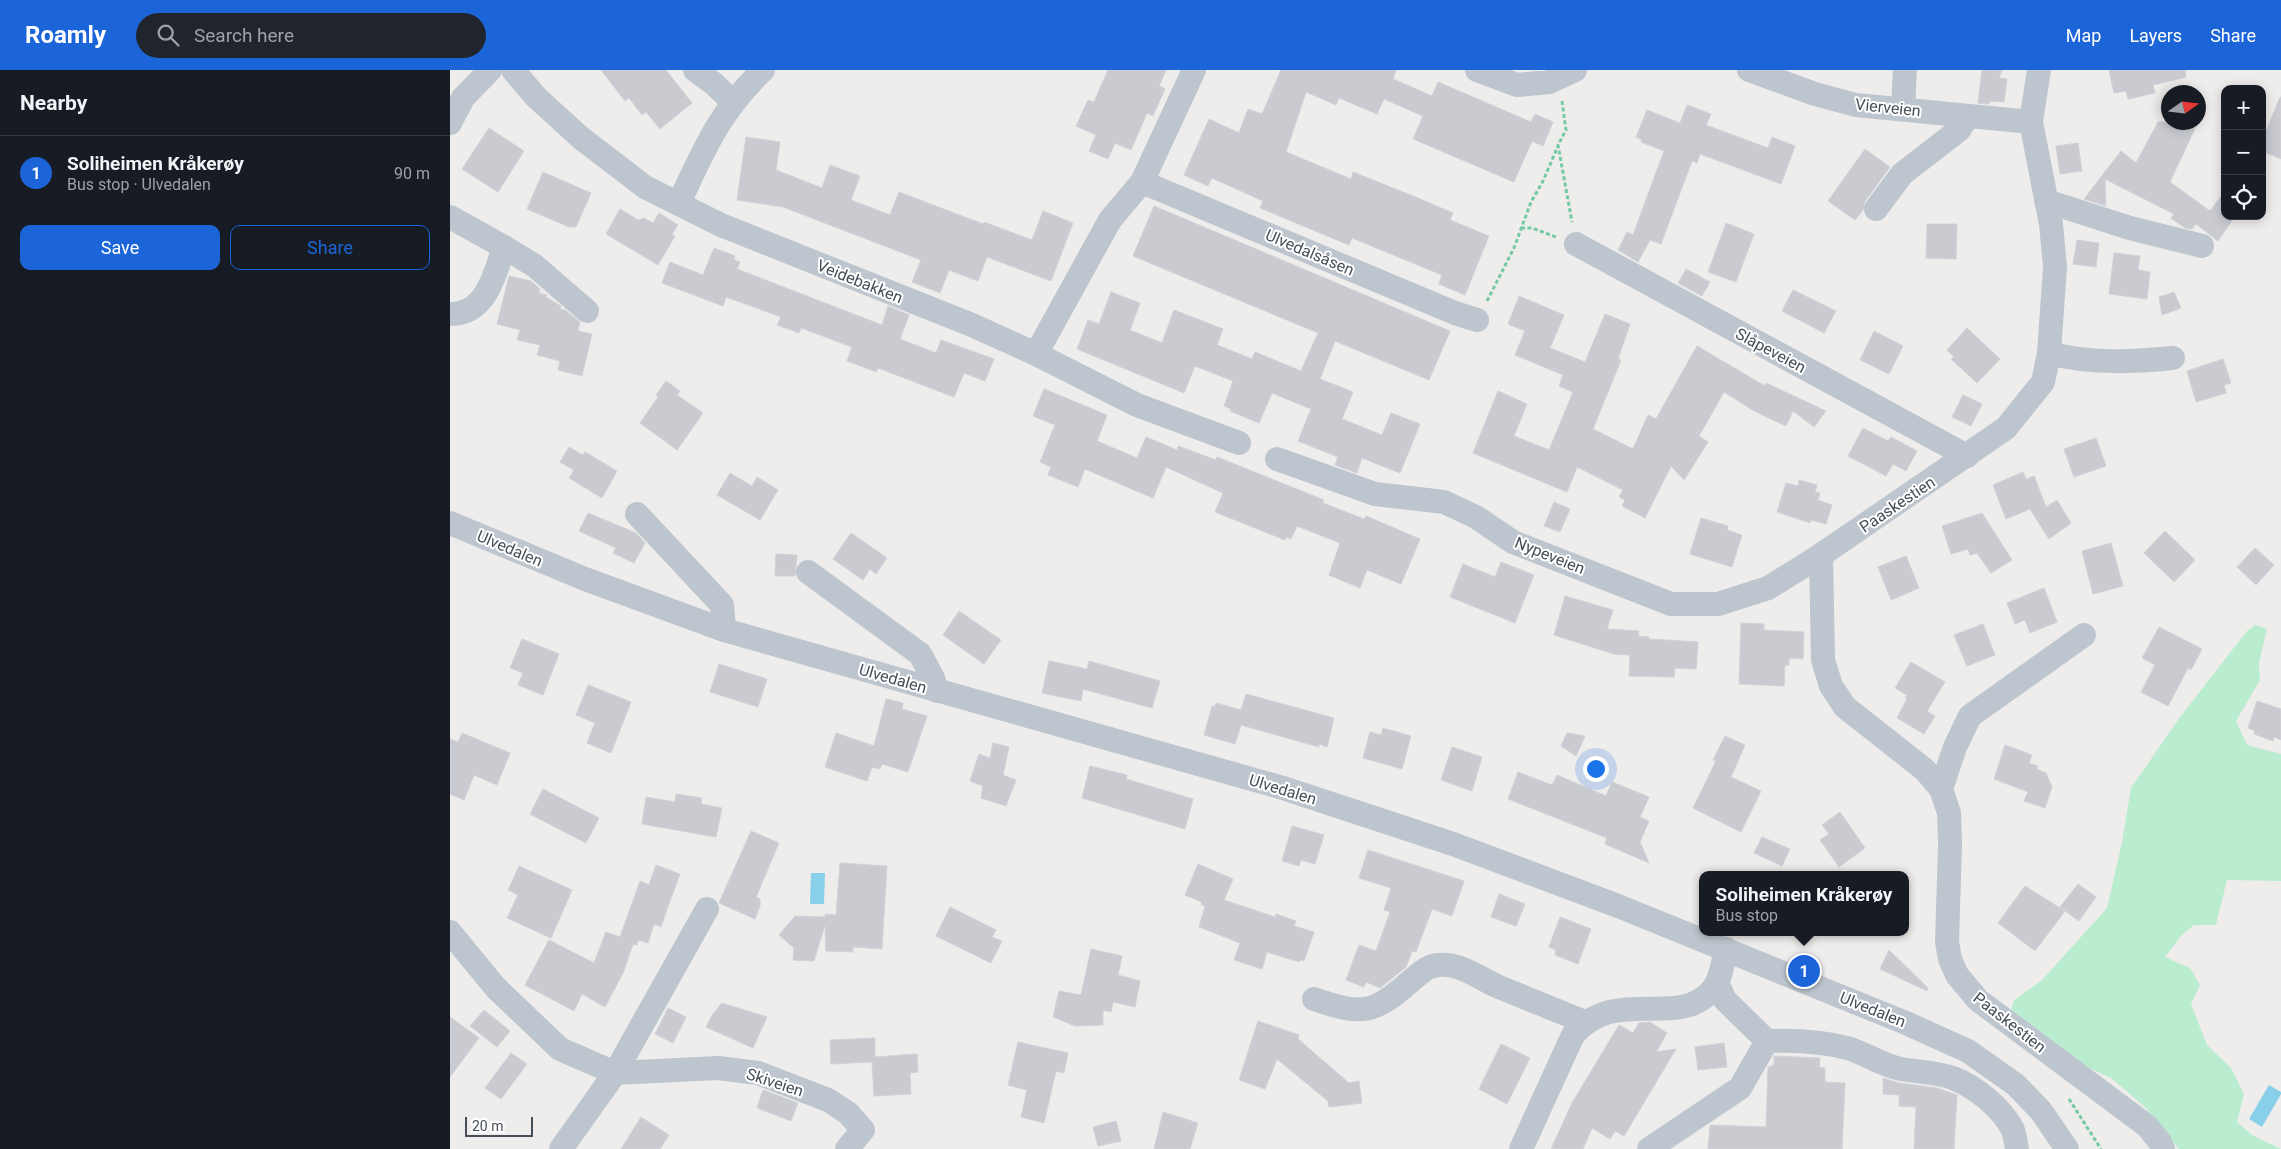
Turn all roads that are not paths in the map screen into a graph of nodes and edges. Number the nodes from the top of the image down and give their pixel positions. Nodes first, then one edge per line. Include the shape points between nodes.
1 (490, 70) edge
2 (513, 70) edge
3 (763, 70) edge
4 (1194, 70) edge
5 (1477, 70) edge
6 (1575, 70) edge
7 (1749, 70) edge
8 (1905, 70) edge
9 (2039, 70) edge
10 (709, 74) edge
11 (732, 102) junction
12 (1903, 108) junction
13 (1968, 116) junction
14 (2031, 122) junction
15 (450, 123) edge
16 (1142, 182) junction
17 (2046, 200) junction
18 (679, 203) junction
19 (1876, 209) dead end
20 (450, 217) edge
21 (1576, 244) road end
22 (2202, 246) dead end
23 (504, 247) junction
24 (587, 311) dead end
25 (450, 314) edge
26 (1478, 320) road end
27 (2049, 353) junction
28 (1036, 354) junction
29 (2173, 358) dead end
30 (1239, 443) dead end
31 (1967, 456) junction
32 (1277, 459) dead end
33 (637, 514) dead end
34 (450, 523) edge
35 (1821, 555) junction
36 (808, 572) dead end
37 (724, 630) junction
38 (2084, 635) dead end
39 (936, 691) junction
40 (1941, 789) junction
41 (707, 909) dead end
42 (450, 932) edge
43 (1726, 949) junction
44 (1717, 982) junction
45 (1314, 999) dead end
46 (1584, 1022) junction
47 (1767, 1041) junction
48 (615, 1073) junction
49 (562, 1149) edge
50 (847, 1149) edge
51 (1521, 1149) edge
52 (1648, 1149) edge
53 (2017, 1149) edge
54 (2067, 1149) edge
55 (2163, 1149) edge

1 - 15 street via 463,98
2 - 18 street, Veidebakken via 536,97 581,138 645,187
3 - 11 street
4 - 16 street
5 - 6 street via 1517,85 1554,80
7 - 12 street, Vierveien via 1856,105
8 - 12 street
9 - 14 street, Paaskestien
10 - 11 street
11 - 18 street via 710,136
12 - 13 street, Vierveien
13 - 14 street, Vierveien
13 - 19 street via 1959,130 1902,174
14 - 17 street, Paaskestien
16 - 26 street, Ulvedalsåsen
16 - 28 street via 1110,220
17 - 22 street via 2130,228
17 - 27 street, Paaskestien via 2054,267
18 - 28 street, Veidebakken via 722,225 972,325
20 - 23 street
21 - 31 street, Slåpeveien
23 - 24 street via 535,266
23 - 25 street via 491,288 478,304 458,314
27 - 29 street via 2102,361 2138,362
27 - 31 street, Paaskestien via 2043,382 2006,428
28 - 30 street, Veidebakken via 1137,405
31 - 35 street, Paaskestien
32 - 35 street, Nypeveien via 1375,494 1444,502 1476,516 1513,542 1671,604 1718,604 1768,588
33 - 37 street via 722,606
34 - 37 street, Ulvedalen via 584,580
35 - 40 street, Paaskestien via 1824,660 1831,686 1845,707 1925,770
36 - 39 street via 920,654
37 - 39 street, Ulvedalen
38 - 40 street via 1970,716
39 - 43 street, Ulvedalen via 1283,788 1445,841
40 - 55 street, Paaskestien via 1949,813 1947,942 1957,975 1978,1000 2147,1126
41 - 48 street
42 - 48 street, Skiveien via 496,988 560,1049
43 - 44 street
43 - 54 street, Ulvedalen via 1906,1022 1968,1051 2016,1085 2041,1111
44 - 46 street via 1713,990 1689,1006 1679,1009 1621,1008
44 - 47 street via 1725,1000
45 - 46 street via 1343,1009 1362,1011 1382,1004 1428,967 1441,965 1458,967
46 - 51 street via 1573,1035
47 - 52 street via 1740,1088
47 - 53 street via 1809,1042 1847,1048 1900,1069 1922,1070 1954,1078 1978,1092 2000,1112 2013,1131
48 - 49 street
48 - 50 street, Skiveien via 718,1068 758,1073 828,1100 848,1113 863,1130

